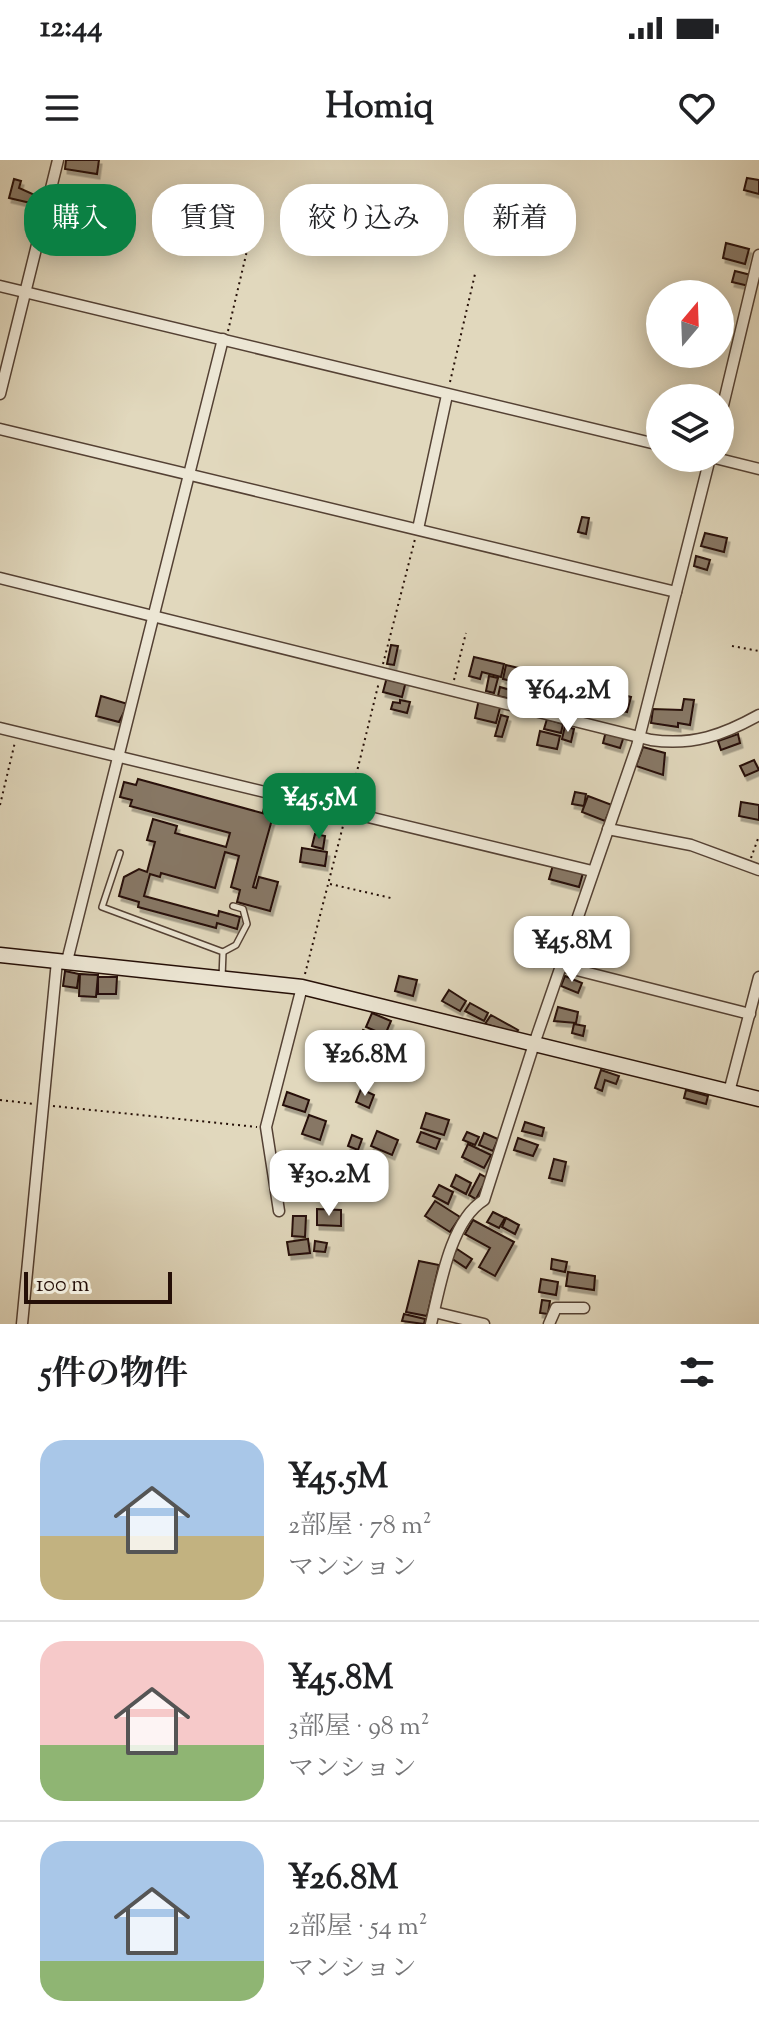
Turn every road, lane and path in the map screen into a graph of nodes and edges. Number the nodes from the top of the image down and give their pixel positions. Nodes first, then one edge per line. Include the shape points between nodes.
1 (58, 160) edge
2 (52, 184) edge
3 (759, 255) edge
4 (34, 256) edge
5 (245, 256) edge
6 (475, 274) dead end
7 (0, 286) edge
8 (25, 292) junction
9 (224, 340) junction
10 (728, 384) edge
11 (0, 394) edge
12 (447, 395) junction
13 (0, 429) edge
14 (646, 442) edge
15 (734, 463) edge
16 (759, 469) edge
17 (708, 472) edge
18 (189, 474) junction
19 (418, 529) junction
20 (0, 578) edge
21 (676, 592) junction
22 (155, 616) junction
23 (466, 633) dead end
24 (732, 646) dead end
25 (759, 651) edge
26 (381, 671) junction
27 (452, 689) junction
28 (759, 715) edge
29 (0, 728) edge
30 (17, 733) junction
31 (640, 735) junction
32 (120, 760) junction
33 (0, 805) edge
34 (346, 813) junction
35 (608, 829) junction
36 (759, 836) edge
37 (120, 853) dead end
38 (754, 868) edge
39 (592, 871) junction
40 (329, 884) junction
41 (391, 898) dead end
42 (233, 906) dead end
43 (223, 952) junction
44 (0, 955) edge
45 (62, 961) junction
46 (561, 966) junction
47 (759, 977) edge
48 (222, 979) junction
49 (302, 987) junction
50 (750, 1014) junction
51 (534, 1044) junction
52 (729, 1092) junction
53 (759, 1099) edge
54 (0, 1100) edge
55 (45, 1105) junction
56 (266, 1127) junction
57 (279, 1211) dead end
58 (584, 1308) dead end
59 (434, 1312) junction
60 (22, 1324) edge
61 (431, 1324) edge
62 (484, 1324) edge
63 (549, 1324) edge

1 - 2 street
3 - 10 street
4 - 8 street
5 - 9 path
6 - 12 path
7 - 8 street
8 - 9 street
8 - 11 street
9 - 12 street
9 - 18 street
12 - 14 street
12 - 19 street
13 - 18 street
15 - 16 street
17 - 21 street
18 - 19 street
18 - 22 street
19 - 21 street
19 - 26 path
20 - 22 street
21 - 31 street
22 - 26 street
22 - 32 street
23 - 27 path
24 - 25 path
26 - 27 street
26 - 34 path
27 - 31 street
28 - 31 street via 701,741
29 - 30 street
30 - 32 street
30 - 33 path
31 - 35 street
32 - 34 street
32 - 45 street
34 - 39 street
34 - 40 path
35 - 38 street via 691,845
35 - 39 street
36 - 38 path
37 - 43 lane via 102,907
39 - 46 street
40 - 41 path
40 - 49 path
42 - 43 lane via 243,909 247,924 236,945
43 - 48 lane
44 - 45 street
45 - 48 street
45 - 55 street
46 - 50 street
46 - 51 street
47 - 50 street
48 - 49 street
49 - 51 street
49 - 56 street
50 - 52 street
51 - 52 street
51 - 59 street via 484,1200 455,1239
52 - 53 street
54 - 55 path
55 - 56 path
55 - 60 street
56 - 57 street
58 - 63 street via 556,1308
59 - 61 street
59 - 62 street

